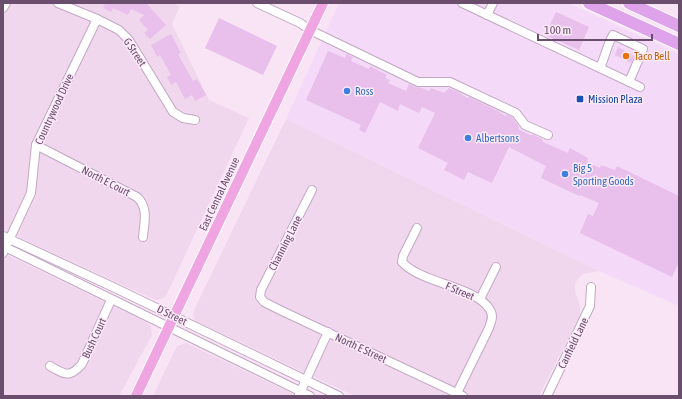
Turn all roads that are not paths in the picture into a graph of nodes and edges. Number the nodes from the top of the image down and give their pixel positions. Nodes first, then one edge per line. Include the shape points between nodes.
1 (6, 3) edge
2 (58, 3) edge
3 (257, 3) edge
4 (323, 3) edge
5 (462, 3) edge
6 (493, 3) edge
7 (589, 3) edge
8 (629, 3) edge
9 (3, 8) edge
10 (487, 15) junction
11 (97, 19) junction
12 (679, 26) edge
13 (310, 30) junction
14 (679, 44) edge
15 (600, 68) junction
16 (629, 82) junction
17 (640, 87) dead end
18 (195, 120) dead end
19 (548, 135) dead end
20 (36, 145) junction
21 (312, 190) dead end
22 (416, 228) dead end
23 (6, 237) edge
24 (143, 238) dead end
25 (4, 249) edge
26 (496, 267) dead end
27 (591, 287) dead end
28 (260, 297) joint
29 (480, 299) junction
30 (112, 300) junction
31 (174, 316) junction
32 (169, 327) junction
33 (328, 332) junction
34 (50, 366) dead end
35 (306, 379) junction
36 (299, 394) edge
37 (460, 395) edge
38 (136, 396) edge
39 (310, 396) edge
40 (340, 396) edge
41 (547, 396) edge

1 - 9 street
2 - 11 street, G Street
3 - 13 street
4 - 13 main road, East Central Avenue
5 - 10 street
6 - 10 street
7 - 14 highway
8 - 12 highway
10 - 15 street
11 - 18 street, G Street via 119,30 129,40 174,112 183,118
11 - 20 street, Countrywood Drive
13 - 19 street via 418,82 450,82 516,113 525,124
13 - 31 main road, East Central Avenue
15 - 16 street
15 - 16 street via 613,35 643,49
16 - 17 street
20 - 23 street, Countrywood Drive via 31,193
20 - 24 street, North E Court via 143,202 146,209
21 - 28 street, Channing Lane via 261,290
22 - 29 street, F Street via 403,256 402,262 405,266
23 - 25 street, Countrywood Drive
23 - 31 street, D Street
25 - 30 street, D Street
26 - 29 street
27 - 41 street, Canfield Lane via 590,306
28 - 33 street, North E Street via 264,302
29 - 37 street, F Street via 490,310 492,319
30 - 32 street, D Street
30 - 34 street, Bush Court via 76,372 62,373
31 - 32 main road, East Central Avenue
31 - 35 street, D Street
32 - 36 street, D Street
32 - 38 main road, East Central Avenue
33 - 35 street
33 - 37 street, North E Street
35 - 36 street
35 - 40 street, D Street
36 - 39 street, D Street

